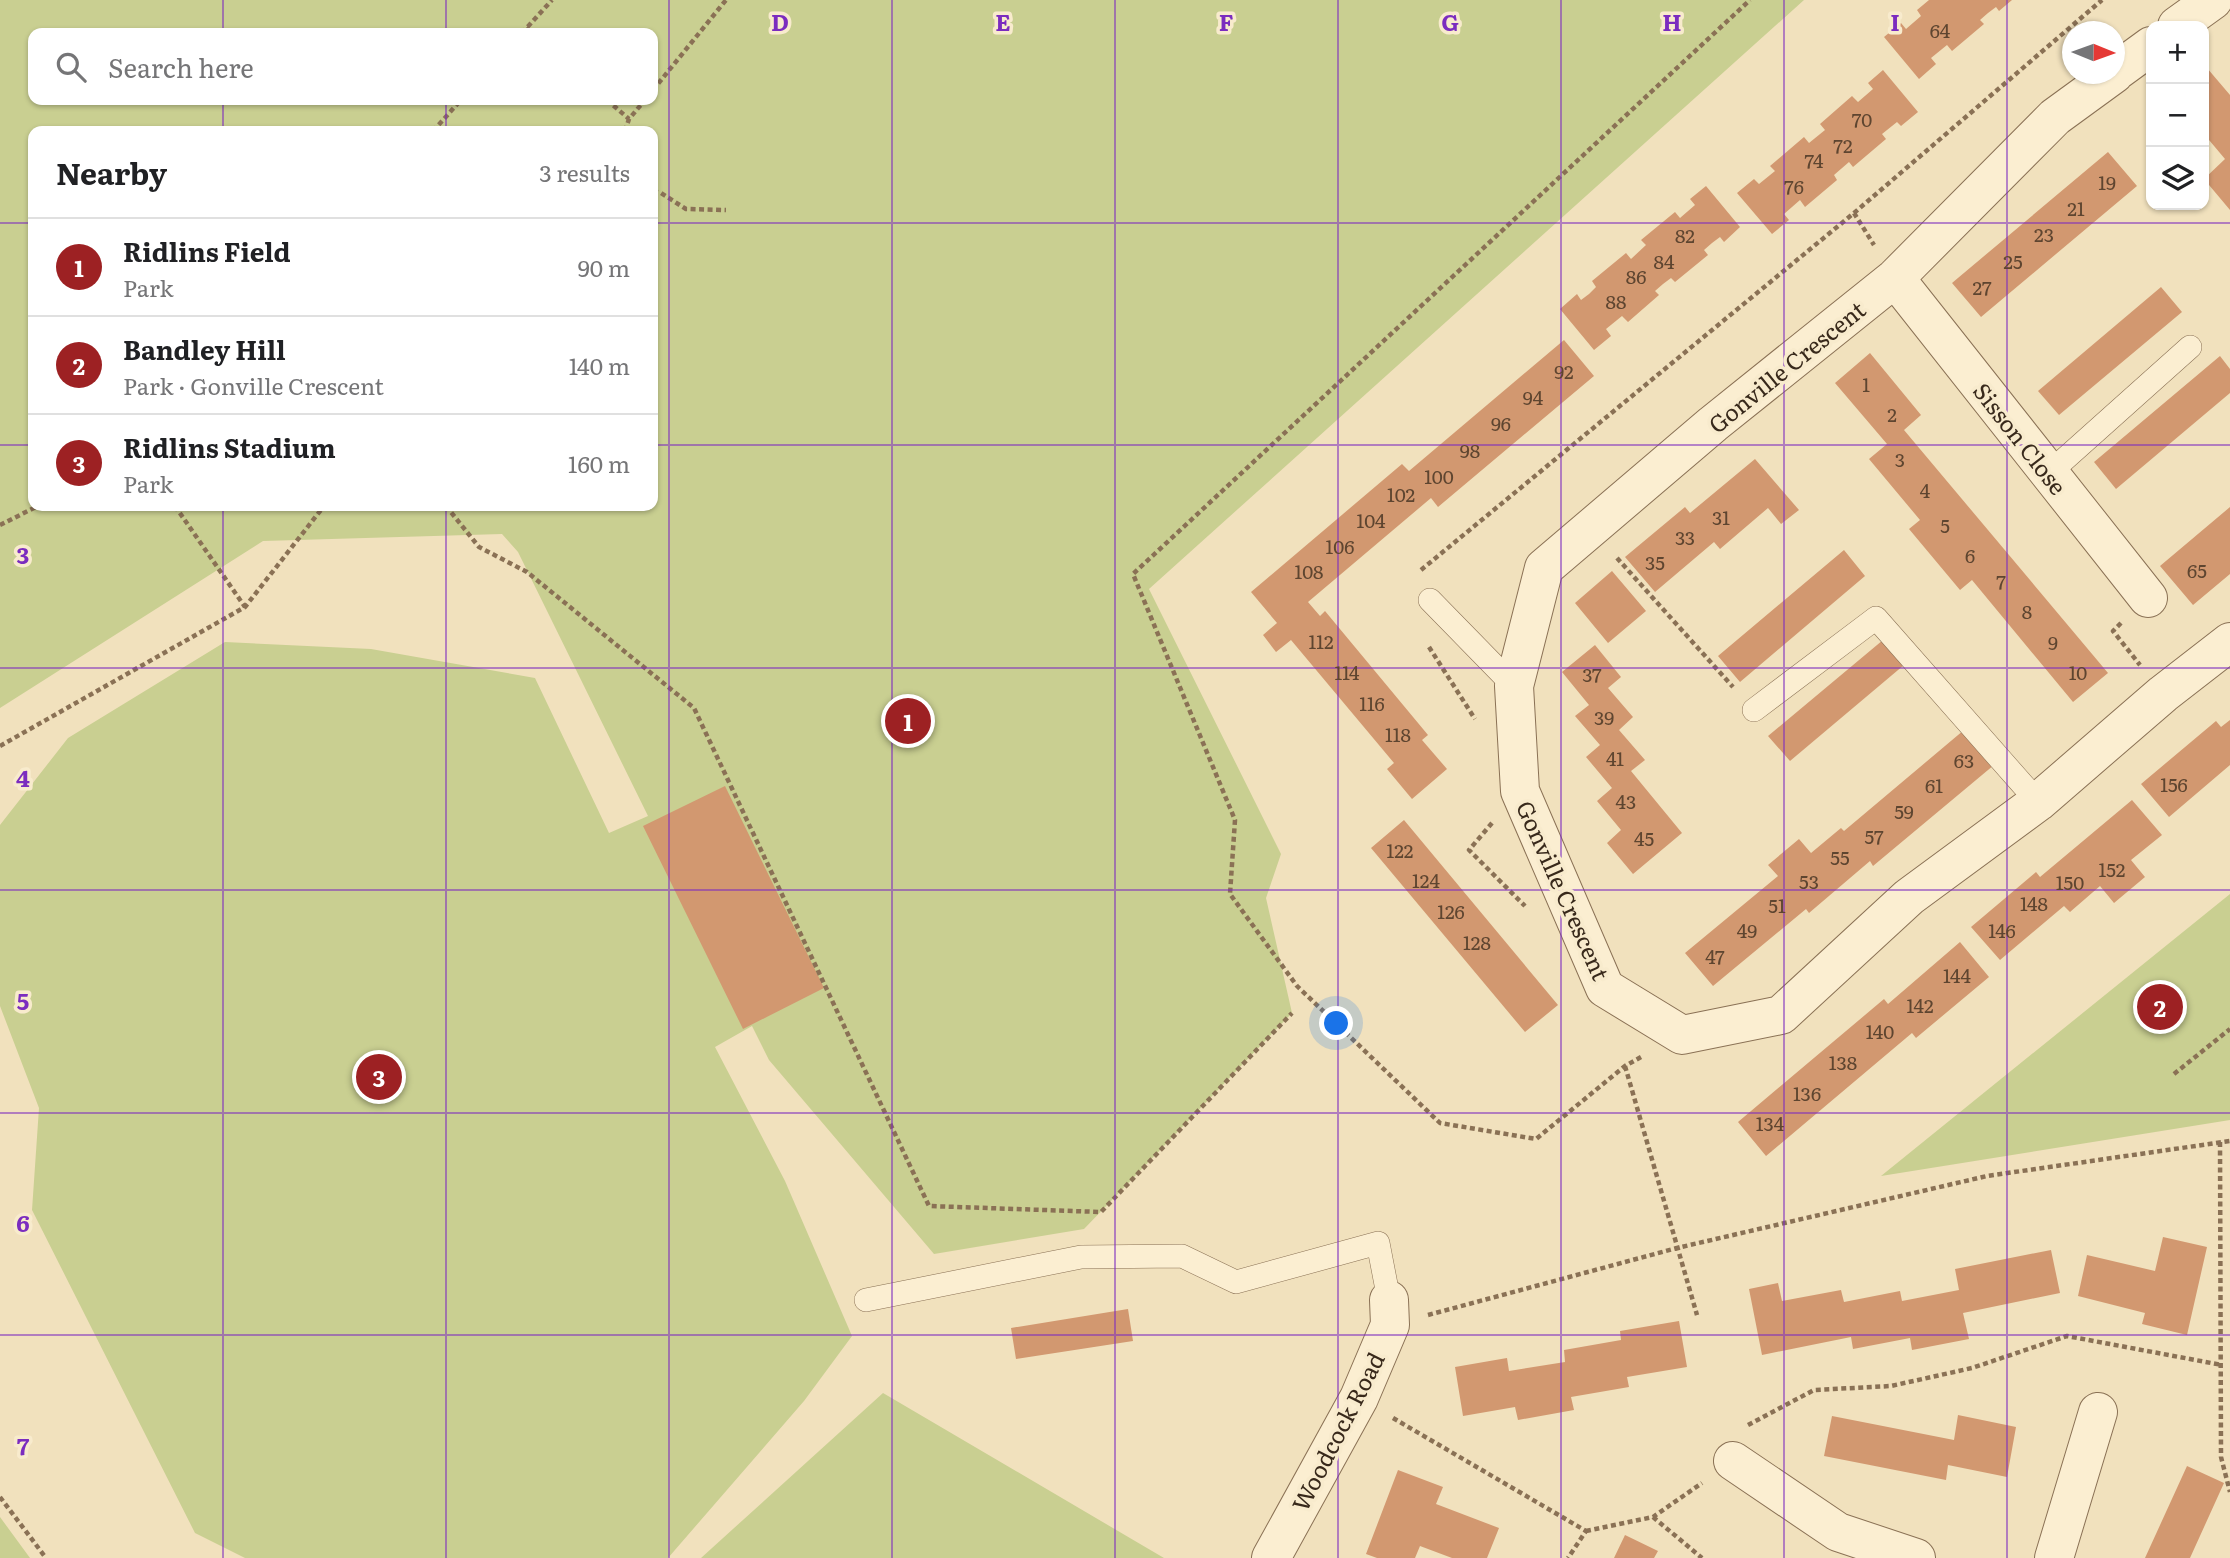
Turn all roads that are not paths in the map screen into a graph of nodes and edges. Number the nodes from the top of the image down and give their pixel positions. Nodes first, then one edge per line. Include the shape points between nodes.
1 (2213, 0) edge
2 (2220, 0) edge
3 (2230, 12) edge
4 (2184, 21) edge
5 (2146, 50) edge
6 (2125, 65) edge
7 (2099, 84) edge
8 (1895, 278) junction
9 (2190, 347) dead end
10 (2048, 474) junction
11 (2148, 598) dead end
12 (1430, 600) dead end
13 (2230, 642) edge
14 (1514, 686) junction
15 (1754, 710) road end
16 (2038, 802) junction
17 (866, 1300) dead end
18 (1389, 1312) joint
19 (2098, 1412) dead end
20 (1737, 1445) road end
21 (1271, 1558) edge
22 (1916, 1558) edge
23 (2054, 1558) edge

1 - 4 street
2 - 3 street
5 - 6 street, Gonville Crescent
7 - 8 street, Gonville Crescent via 2055,117
8 - 10 street, Sisson Close
8 - 14 street, Gonville Crescent via 1544,568
9 - 10 lane
10 - 11 street, Sisson Close
12 - 14 lane
13 - 16 street
14 - 16 street, Gonville Crescent via 1520,791 1605,988 1682,1035 1781,1016 1909,897
15 - 16 lane via 1876,618
17 - 18 lane via 1081,1257 1182,1256 1236,1282 1378,1243
18 - 21 street, Woodcock Road via 1359,1398
19 - 23 street
20 - 22 street via 1838,1532

